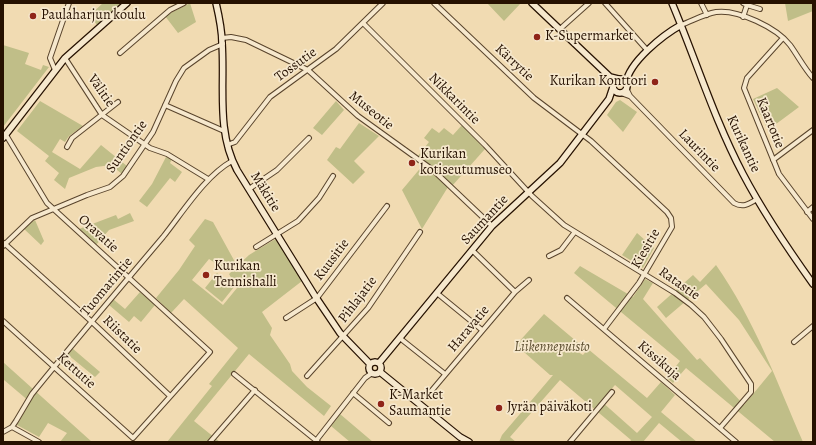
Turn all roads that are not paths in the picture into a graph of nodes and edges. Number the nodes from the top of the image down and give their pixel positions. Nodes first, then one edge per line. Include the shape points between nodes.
1 (69, 3) edge
2 (127, 3) edge
3 (184, 3) edge
4 (216, 3) edge
5 (383, 3) edge
6 (434, 3) edge
7 (532, 3) edge
8 (589, 3) edge
9 (605, 3) edge
10 (672, 3) edge
11 (701, 3) edge
12 (745, 4) edge
13 (760, 9) dead end
14 (707, 15) junction
15 (743, 17) junction
16 (362, 24) junction
17 (681, 26) junction
18 (560, 29) junction
19 (783, 38) junction
20 (222, 41) junction
21 (647, 50) junction
22 (120, 53) dead end
23 (65, 58) junction
24 (55, 70) junction
25 (308, 70) junction
26 (628, 75) junction
27 (610, 77) junction
28 (813, 78) edge
29 (619, 79) junction
30 (626, 85) junction
31 (613, 86) junction
32 (620, 93) junction
33 (611, 96) junction
34 (630, 96) junction
35 (118, 102) dead end
36 (165, 106) junction
37 (102, 115) junction
38 (813, 130) edge
39 (224, 131) junction
40 (583, 134) junction
41 (4, 137) edge
42 (309, 138) dead end
43 (145, 144) junction
44 (226, 146) junction
45 (67, 147) dead end
46 (232, 160) junction
47 (773, 160) junction
48 (332, 176) dead end
49 (208, 179) junction
50 (249, 189) junction
51 (528, 192) junction
52 (757, 199) junction
53 (387, 206) dead end
54 (813, 207) edge
55 (53, 208) junction
56 (807, 212) junction
57 (813, 219) edge
58 (492, 226) junction
59 (420, 232) dead end
60 (574, 233) junction
61 (278, 235) junction
62 (4, 244) edge
63 (256, 247) dead end
64 (473, 251) junction
65 (549, 256) dead end
66 (644, 274) junction
67 (129, 278) junction
68 (529, 280) dead end
69 (813, 284) edge
70 (515, 292) junction
71 (438, 294) junction
72 (316, 298) junction
73 (567, 298) dead end
74 (286, 318) dead end
75 (3, 321) edge
76 (92, 322) junction
77 (813, 326) edge
78 (604, 329) junction
79 (482, 330) junction
80 (343, 337) junction
81 (401, 339) junction
82 (794, 342) dead end
83 (379, 363) junction
84 (370, 364) junction
85 (54, 366) junction
86 (380, 372) junction
87 (372, 373) junction
88 (234, 374) dead end
89 (445, 374) junction
90 (307, 376) dead end
91 (255, 390) junction
92 (612, 392) dead end
93 (353, 393) junction
94 (428, 395) dead end
95 (170, 396) junction
96 (389, 423) dead end
97 (12, 427) junction
98 (720, 428) junction
99 (3, 432) edge
100 (316, 441) edge
101 (39, 442) edge
102 (210, 442) edge
103 (469, 442) edge
104 (570, 442) edge
105 (736, 442) edge

1 - 24 street via 50,58
2 - 23 street
3 - 22 street via 170,10
4 - 20 street, Mäkitie
5 - 16 street, Tossutie
6 - 40 street, Kärrytie via 534,98
7 - 18 street
8 - 18 street
9 - 21 street
10 - 17 street, Kurikantie
11 - 14 street
12 - 13 street
12 - 15 street
14 - 15 street via 724,12
14 - 17 street
15 - 19 street via 760,23
16 - 25 street, Tossutie via 336,49
16 - 51 street, Nikkarintie via 485,145
17 - 21 street via 666,34
17 - 52 street, Kurikantie via 723,132
18 - 27 street
19 - 28 street
19 - 47 street, Kaartotie via 744,83
20 - 25 street, Museotie via 231,37 246,40
20 - 36 street, Suntiontie via 184,68
20 - 39 street, Mäkitie
21 - 26 street
23 - 24 street
23 - 37 street, Välitie
24 - 41 street
25 - 44 street, Tossutie via 270,97 235,142
25 - 58 street, Museotie via 358,116 433,170
26 - 29 street
26 - 30 street
27 - 29 street
27 - 31 street
29 - 30 street
29 - 31 street
30 - 32 street
30 - 34 street, Laurintie
31 - 32 street
31 - 33 street, Saumantie
32 - 33 street
32 - 34 street, Laurintie
33 - 40 street, Saumantie
34 - 52 street, Laurintie via 734,203 739,206 746,205
35 - 37 street
36 - 39 street
36 - 43 street, Suntiontie
37 - 43 street, Välitie
37 - 45 street via 72,138
38 - 47 street
39 - 44 street, Mäkitie
40 - 51 street, Saumantie via 560,163
40 - 66 street, Kiesitie via 671,218 672,227
41 - 55 street, Oravatie
42 - 50 street via 277,170
43 - 49 street, Välitie
43 - 55 street, Suntiontie via 123,176 110,187
44 - 46 street, Mäkitie
46 - 49 street, Tuomarintie
46 - 50 street, Mäkitie
47 - 56 street, Kaartotie via 784,182
48 - 61 street via 314,204 298,221
49 - 67 street, Tuomarintie
50 - 61 street, Mäkitie
51 - 58 street, Saumantie
51 - 60 street, Ratastie
52 - 69 street, Kurikantie
53 - 72 street, Kuusitie
54 - 56 street
55 - 62 street, Suntiontie via 32,218
55 - 67 street, Oravatie
56 - 57 street, Kaartotie
58 - 64 street, Saumantie
59 - 80 street, Pihlajatie via 368,308
60 - 65 street via 561,250
60 - 66 street, Ratastie
61 - 63 street
61 - 72 street, Mäkitie
62 - 76 street, Riistatie
64 - 70 street
64 - 71 street, Saumantie
66 - 78 street, Kiesitie
66 - 98 street, Ratastie via 675,293 704,317 751,384 751,392
67 - 76 street, Tuomarintie
67 - 95 street, Oravatie via 210,352
68 - 70 street, Haravatie
70 - 79 street, Haravatie
71 - 79 street
71 - 81 street, Saumantie
72 - 74 street, Kuusitie
72 - 80 street, Mäkitie
73 - 78 street, Kissikuja
75 - 85 street, Kettutie
76 - 85 street, Tuomarintie
76 - 95 street, Riistatie
77 - 82 street
78 - 98 street, Kissikuja
79 - 89 street, Haravatie
80 - 84 street, Mäkitie
80 - 90 street, Pihlajatie
81 - 83 street, Saumantie
81 - 89 street
83 - 84 street
83 - 86 street via 382,367
84 - 87 street via 369,369
85 - 95 street, Kettutie via 133,438
85 - 97 street, Tuomarintie via 32,394
86 - 87 street
86 - 103 street
87 - 93 street
88 - 91 street
89 - 94 street, Haravatie
91 - 100 street
91 - 102 street
92 - 104 street
93 - 96 street
93 - 100 street
97 - 99 street, Tuomarintie
97 - 101 street
98 - 105 street, Kissikuja

